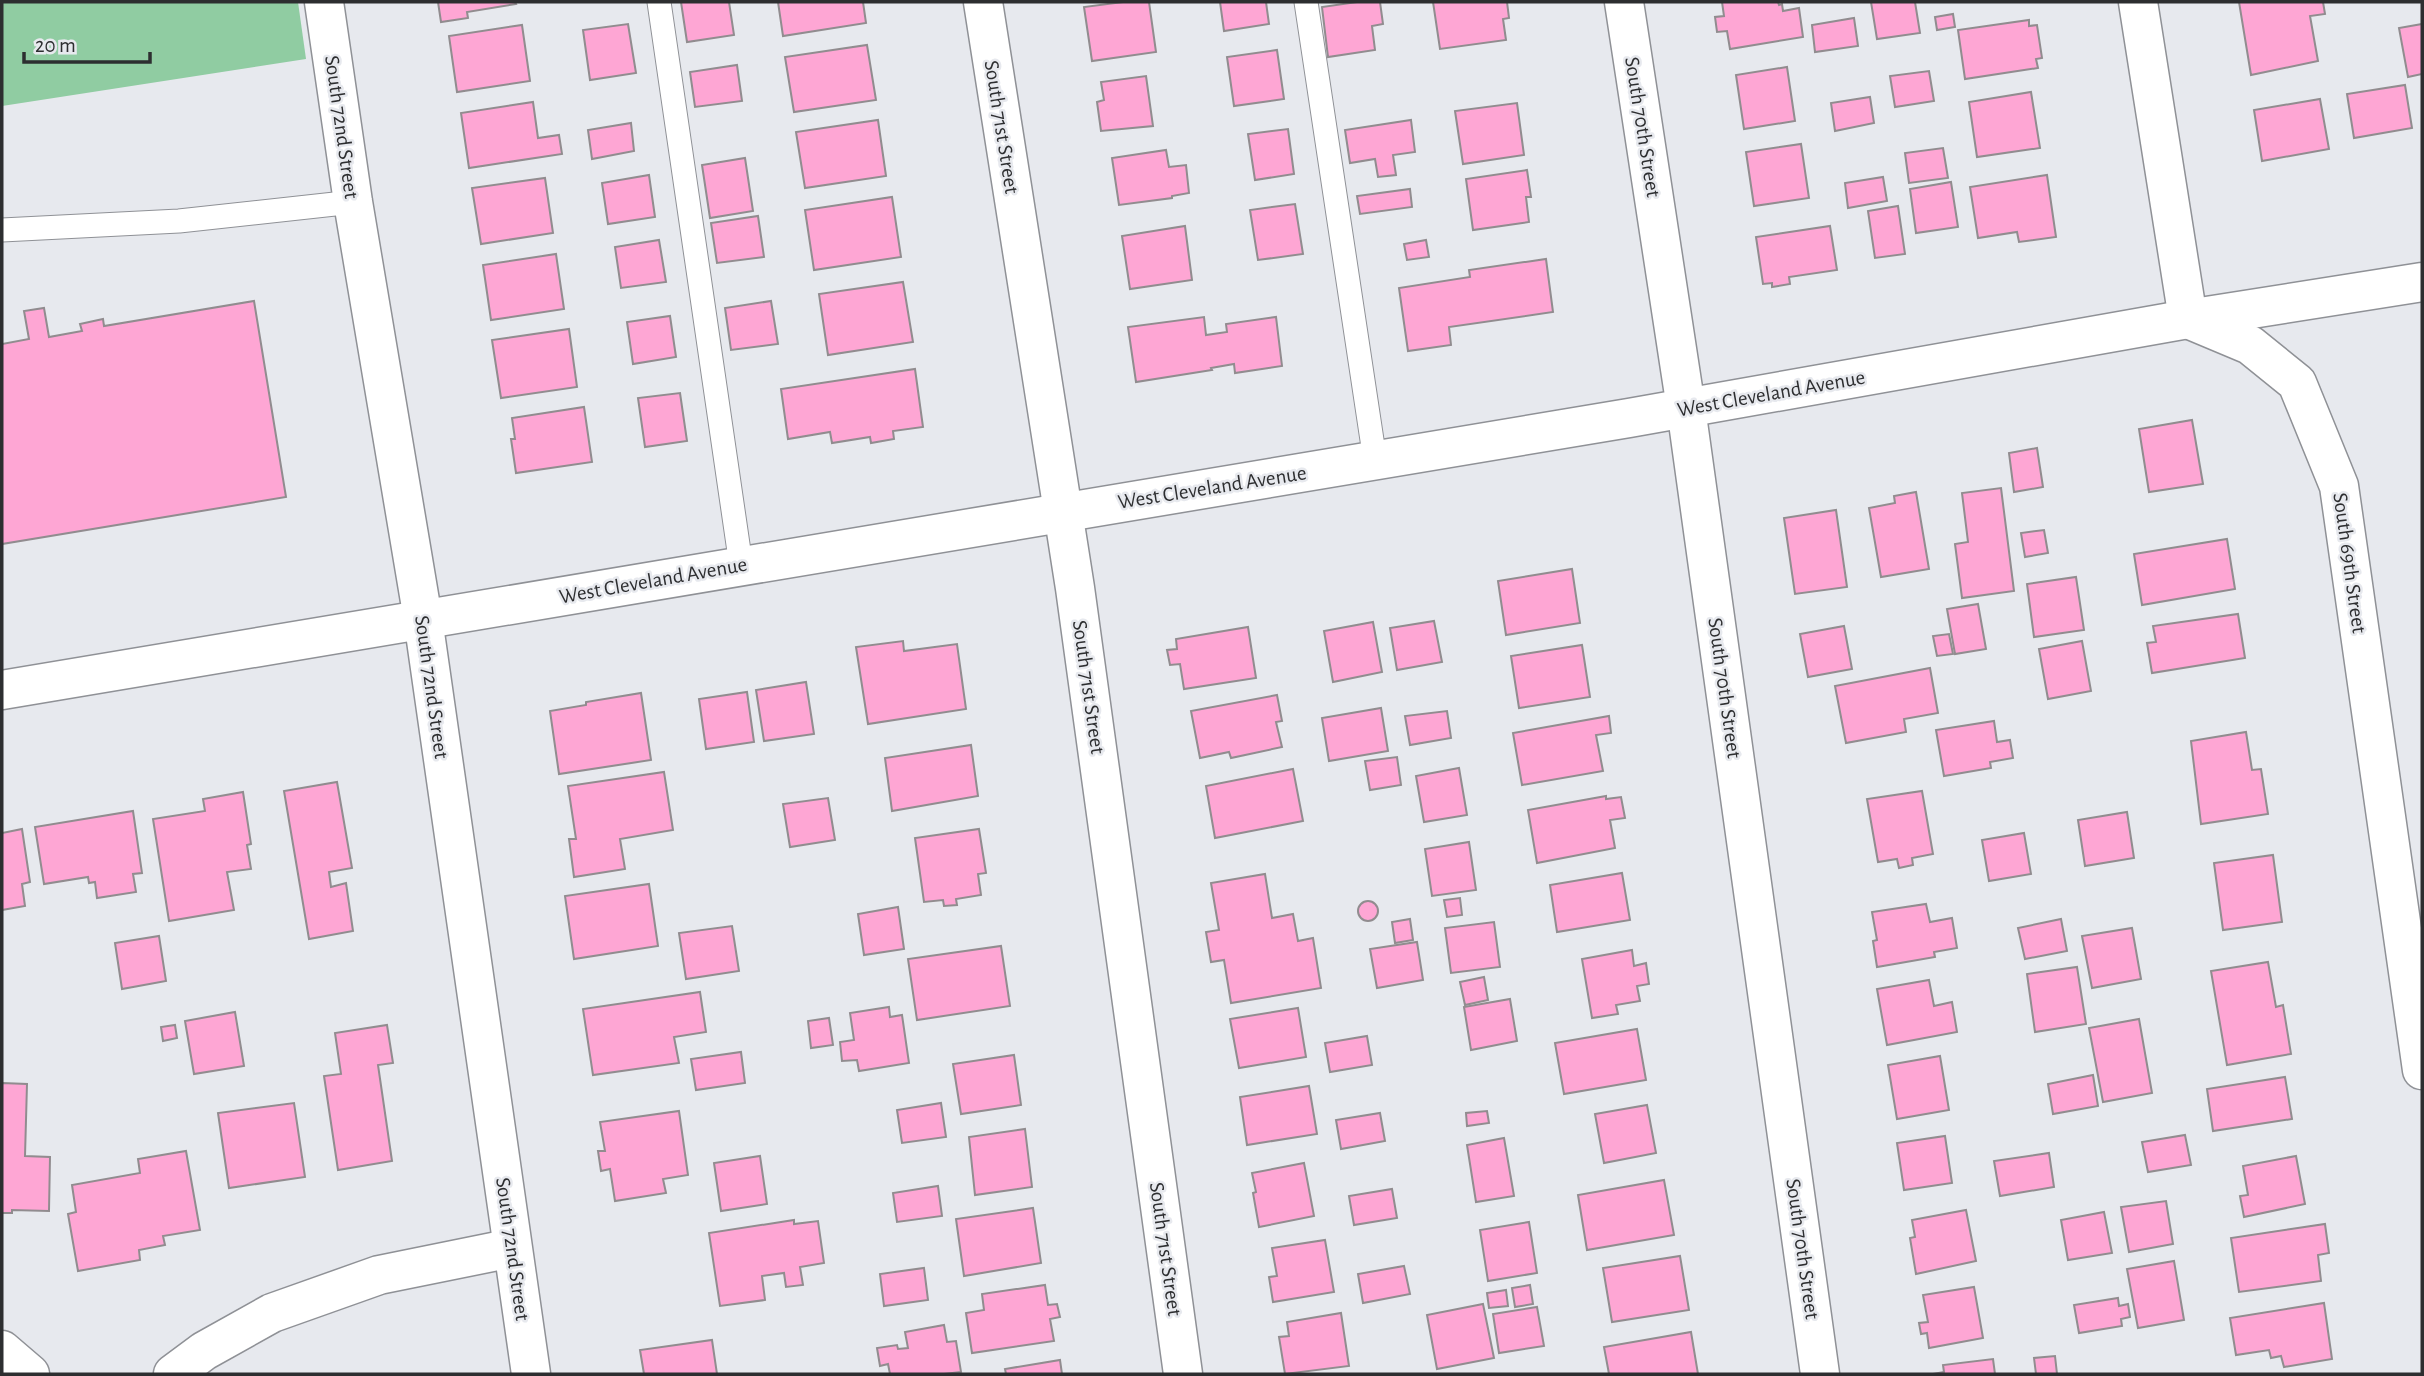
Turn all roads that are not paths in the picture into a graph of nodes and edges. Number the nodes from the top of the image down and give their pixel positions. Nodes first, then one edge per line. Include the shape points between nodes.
1 (324, 2) edge
2 (659, 2) edge
3 (982, 2) edge
4 (1306, 2) edge
5 (1624, 2) edge
6 (2138, 2) edge
7 (353, 202) junction
8 (2, 230) edge
9 (2422, 282) edge
10 (2188, 319) junction
11 (1686, 408) junction
12 (1375, 460) junction
13 (1063, 512) junction
14 (741, 565) junction
15 (423, 619) junction
16 (2, 691) edge
17 (2422, 1070) edge
18 (512, 1248) junction
19 (2, 1350) edge
20 (30, 1374) edge
21 (173, 1374) edge
22 (531, 1374) edge
23 (1183, 1374) edge
24 (1820, 1374) edge

1 - 7 street, South 72nd Street
2 - 14 lane
3 - 13 street, South 71st Street
4 - 12 lane
5 - 11 street, South 70th Street
6 - 10 street
7 - 8 lane via 179,221
7 - 15 street, South 72nd Street
9 - 10 street, West Cleveland Avenue
10 - 11 street, West Cleveland Avenue
10 - 17 street, South 69th Street via 2250,345 2297,383 2339,486
11 - 12 street, West Cleveland Avenue
11 - 24 street, South 70th Street
12 - 13 street, West Cleveland Avenue
13 - 14 street, West Cleveland Avenue
13 - 23 street, South 71st Street
14 - 15 street, West Cleveland Avenue
15 - 16 street, West Cleveland Avenue
15 - 18 street, South 72nd Street
18 - 21 street via 379,1275 272,1312
18 - 22 street, South 72nd Street
19 - 20 street

